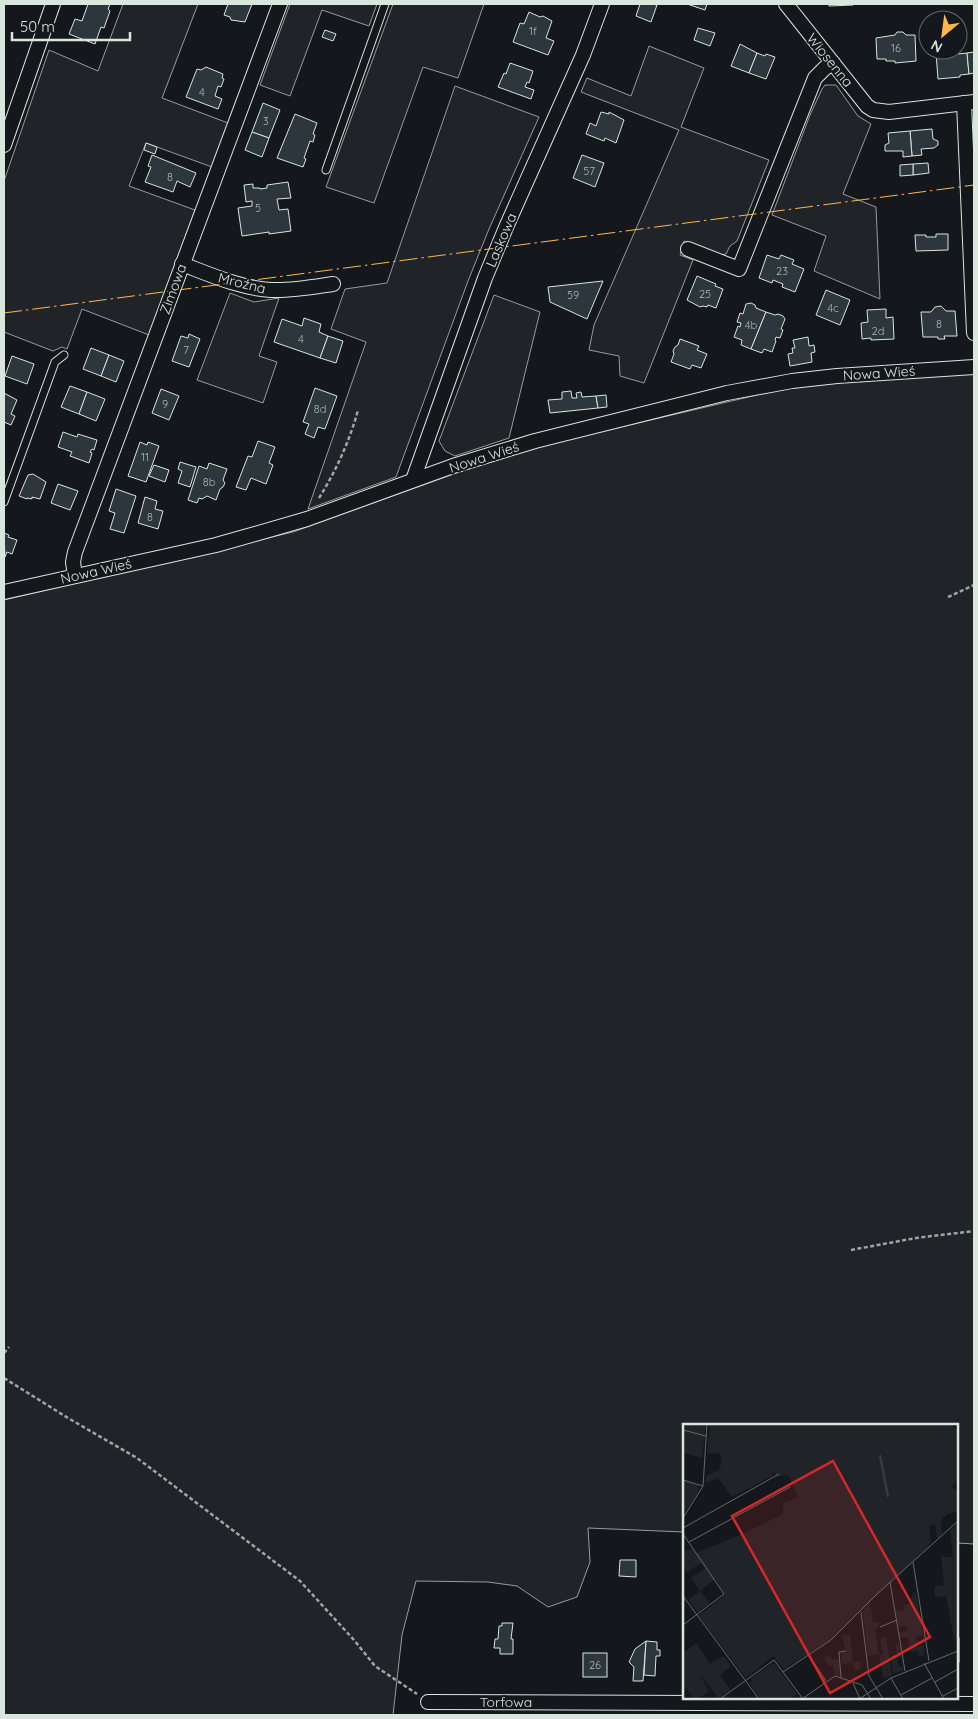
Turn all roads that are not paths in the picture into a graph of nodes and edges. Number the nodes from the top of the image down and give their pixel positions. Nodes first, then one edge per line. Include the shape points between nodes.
1 (53, 4) edge
2 (280, 4) edge
3 (385, 4) edge
4 (602, 4) edge
5 (786, 4) edge
6 (833, 63) junction
7 (969, 103) edge
8 (4, 146) edge
9 (326, 170) dead end
10 (688, 249) dead end
11 (182, 264) junction
12 (333, 284) dead end
13 (974, 333) edge
14 (64, 355) dead end
15 (974, 367) edge
16 (413, 480) junction
17 (4, 502) edge
18 (75, 576) junction
19 (4, 592) edge
20 (428, 1702) road end
21 (974, 1704) edge

1 - 8 street
2 - 11 street, Zimowa
3 - 9 lane
4 - 16 street, Laskowa via 583,55 485,278
5 - 6 street, Wiosenna
6 - 7 street, Wiosenna via 867,106 878,111
6 - 10 street via 815,78 739,269
7 - 13 street
11 - 12 street, Mroźna via 226,281 258,288 283,290
11 - 18 street, Zimowa via 75,552
14 - 17 lane via 55,362
15 - 16 street, Nowa Wieś via 837,376 753,388 535,441
16 - 18 street, Nowa Wieś via 307,519 216,544
18 - 19 street, Nowa Wieś
20 - 21 street, Torfowa

